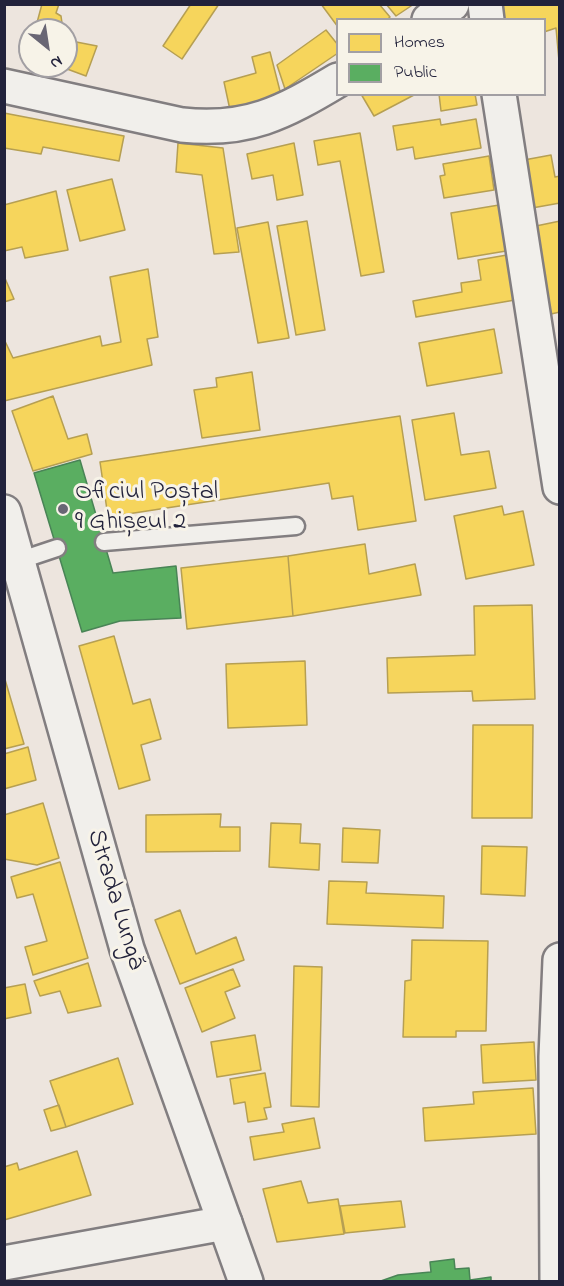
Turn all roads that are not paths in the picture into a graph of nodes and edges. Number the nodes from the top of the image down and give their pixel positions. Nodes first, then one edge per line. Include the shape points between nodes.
1 (452, 4) edge
2 (432, 18) edge
3 (336, 81) edge
4 (4, 86) edge
5 (500, 96) edge
6 (560, 488) edge
7 (4, 512) edge
8 (296, 526) dead end
9 (104, 542) dead end
10 (57, 548) dead end
11 (18, 561) junction
12 (560, 960) edge
13 (225, 1223) junction
14 (4, 1263) edge
15 (246, 1281) edge
16 (557, 1281) edge

1 - 2 street
3 - 4 street via 283,111 255,121 209,128
5 - 6 street
7 - 11 street, Strada Lungă
8 - 9 lane
10 - 11 lane
11 - 13 street, Strada Lungă via 127,949
12 - 16 street via 556,1056
13 - 14 street
13 - 15 street, Strada Lungă

